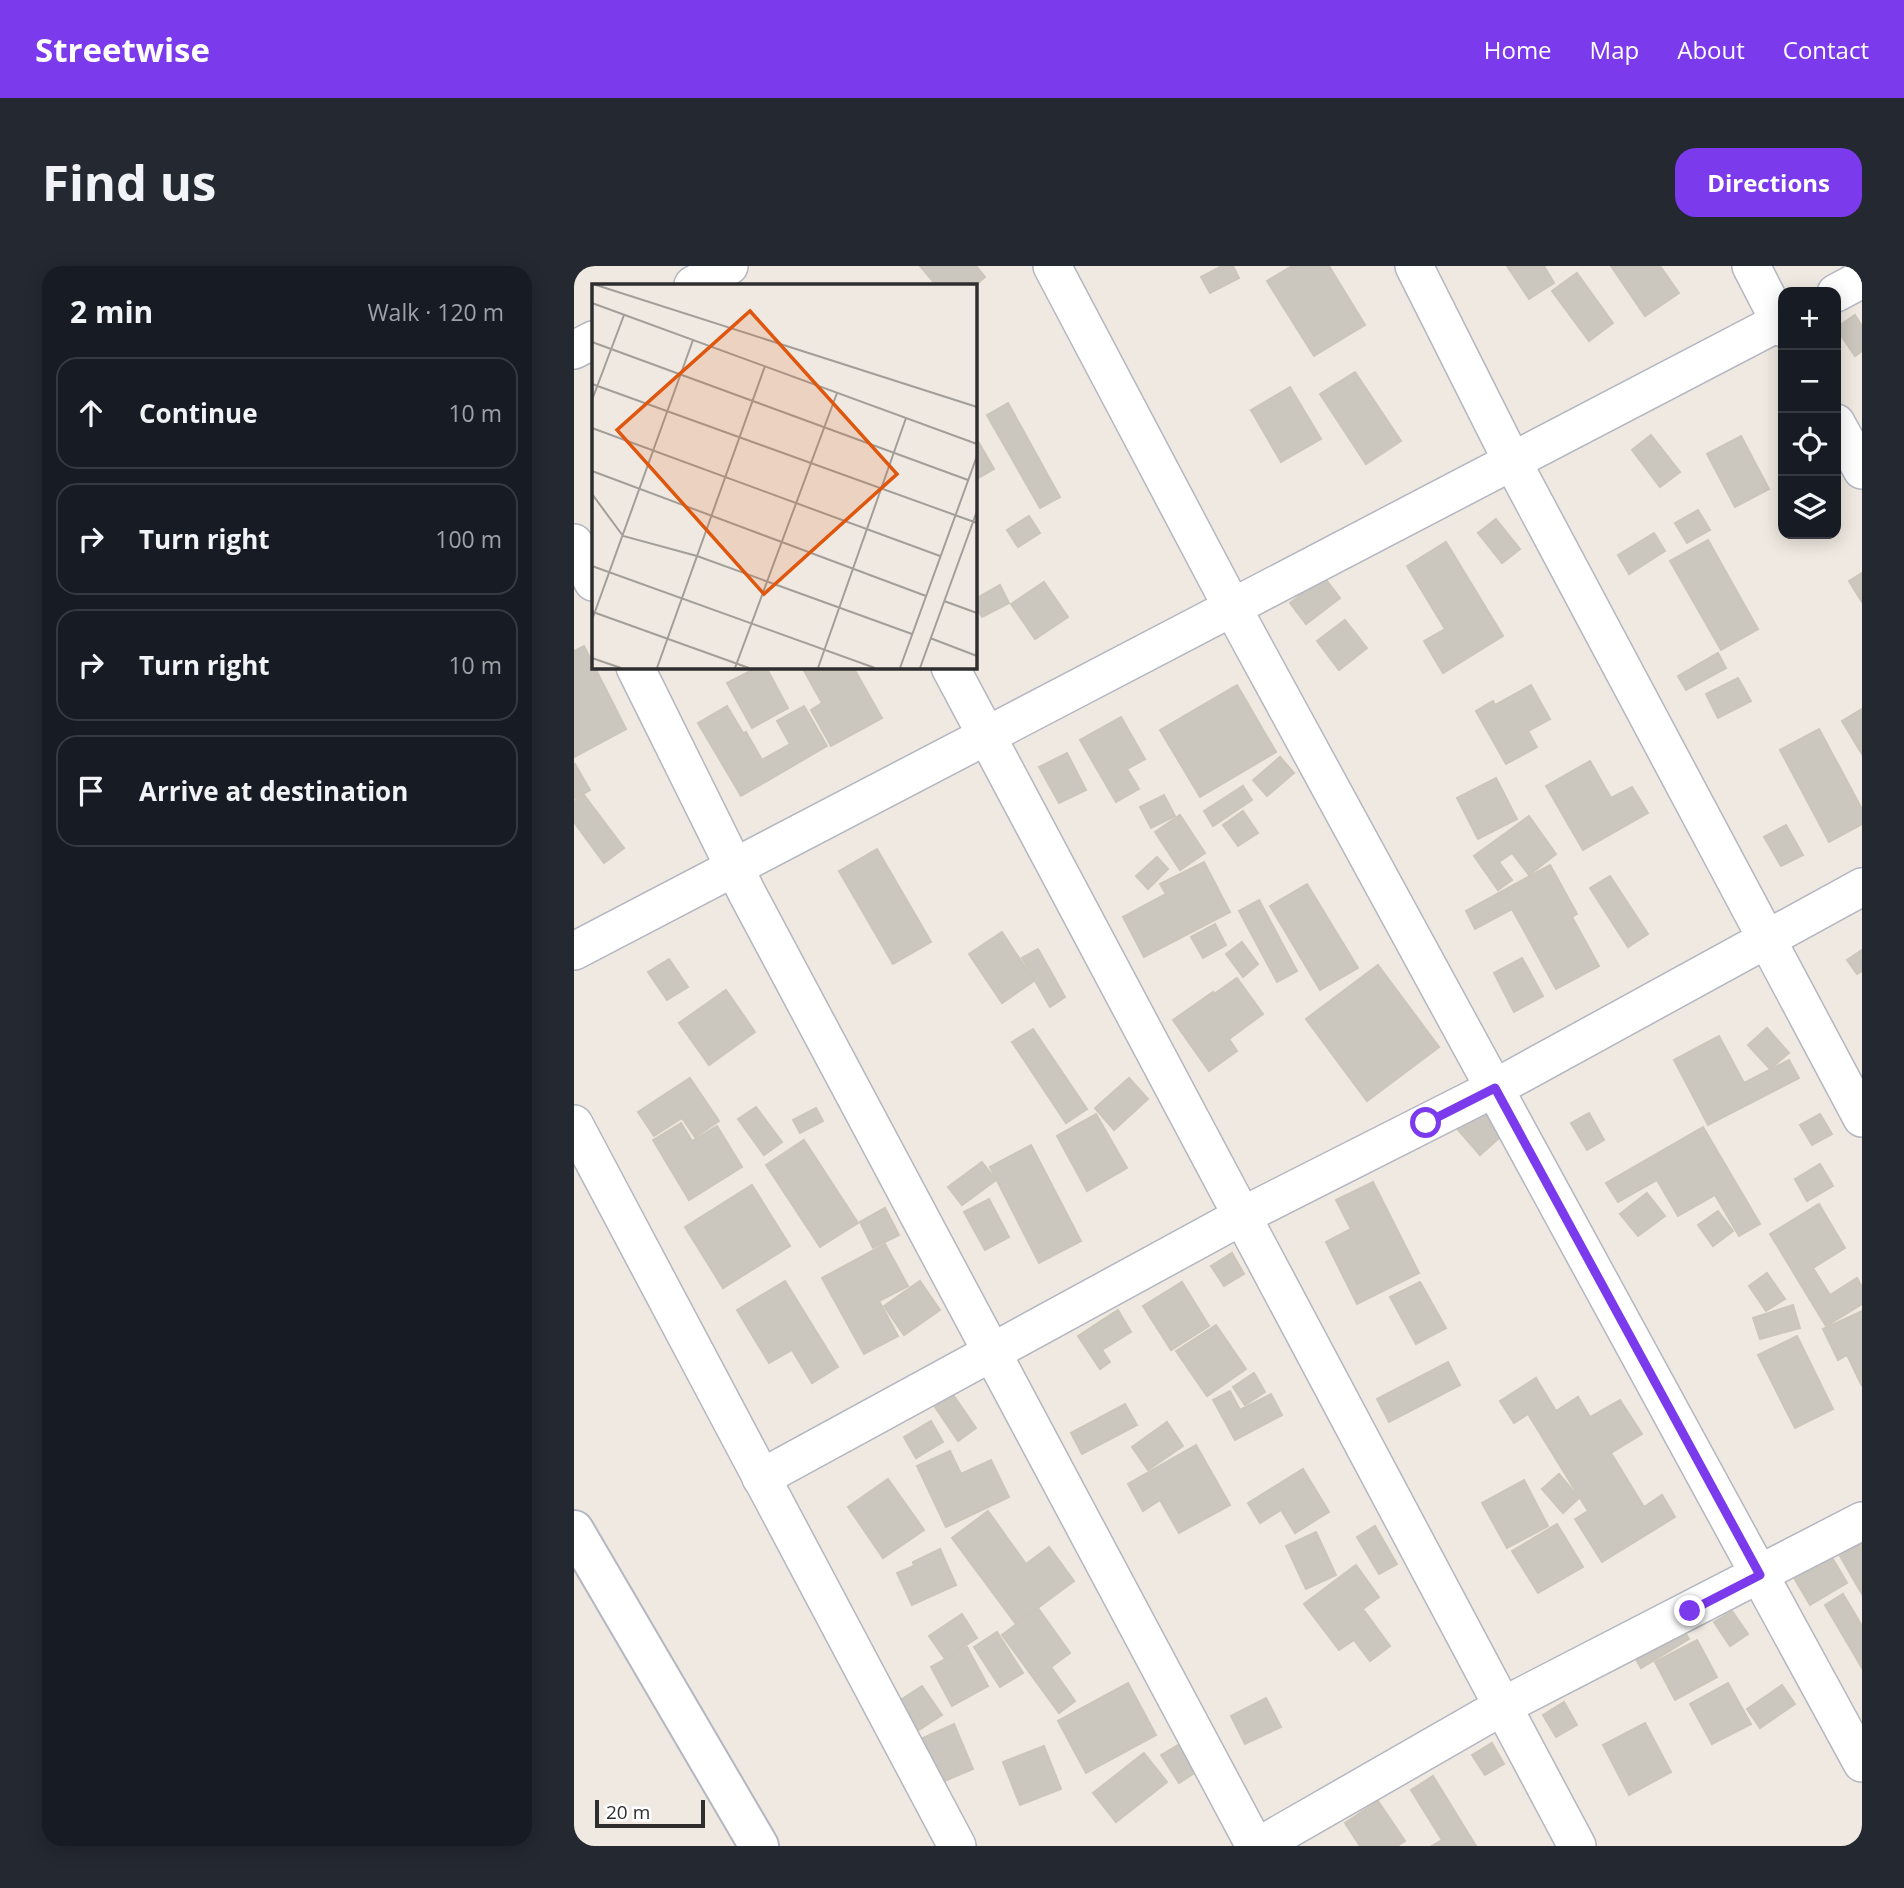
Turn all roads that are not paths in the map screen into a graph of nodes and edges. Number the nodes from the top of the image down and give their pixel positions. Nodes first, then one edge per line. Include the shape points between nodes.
1 (729, 266) edge
2 (737, 266) edge
3 (1052, 266) edge
4 (1414, 266) edge
5 (1751, 266) edge
6 (1862, 279) edge
7 (695, 284) edge
8 (746, 284) edge
9 (1841, 290) edge
10 (1778, 316) edge
11 (1778, 325) edge
12 (592, 341) edge
13 (574, 350) edge
14 (1841, 432) edge
15 (1512, 461) junction
16 (1862, 470) edge
17 (574, 543) edge
18 (592, 580) edge
19 (1232, 607) junction
20 (635, 668) edge
21 (951, 668) edge
22 (986, 735) junction
23 (734, 867) junction
24 (1862, 887) edge
25 (1768, 939) junction
26 (574, 951) edge
27 (1495, 1088) junction
28 (1862, 1118) edge
29 (574, 1124) edge
30 (1242, 1216) junction
31 (993, 1353) junction
32 (761, 1478) junction
33 (1862, 1521) edge
34 (574, 1530) edge
35 (1760, 1575) junction
36 (1503, 1706) junction
37 (1862, 1763) edge
38 (759, 1846) edge
39 (957, 1846) edge
40 (1257, 1846) edge
41 (1577, 1846) edge

1 - 7 street
2 - 8 street
3 - 19 street
4 - 15 street
5 - 10 street
6 - 9 street
11 - 15 street
12 - 13 street
14 - 16 street
15 - 19 street
15 - 25 street
17 - 18 street
19 - 22 street
19 - 27 street
20 - 23 street
21 - 22 street
22 - 23 street
22 - 30 street
23 - 26 street
23 - 31 street
24 - 25 street
25 - 27 street
25 - 28 street
27 - 30 street
27 - 35 street
29 - 32 street
30 - 31 street
30 - 36 street
31 - 32 street
31 - 40 street
32 - 39 street
33 - 35 street
34 - 38 street
35 - 36 street
35 - 37 street
36 - 40 street
36 - 41 street

